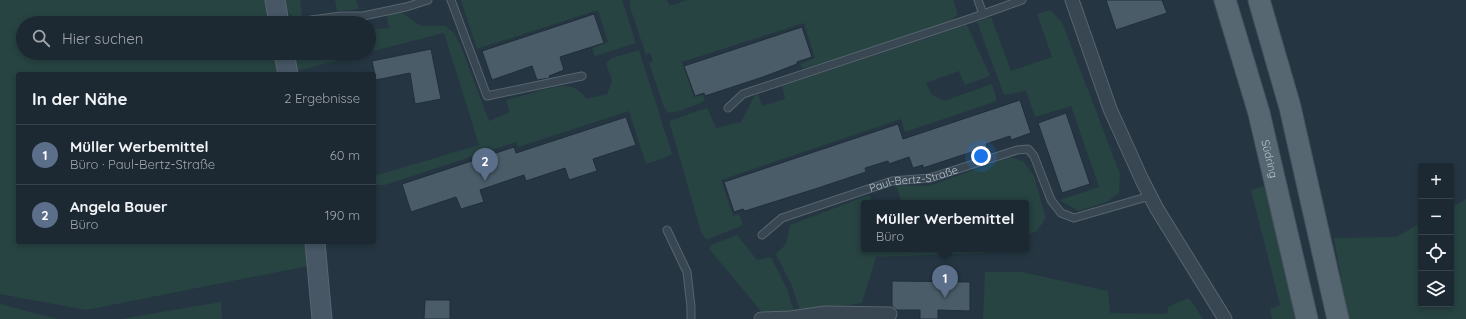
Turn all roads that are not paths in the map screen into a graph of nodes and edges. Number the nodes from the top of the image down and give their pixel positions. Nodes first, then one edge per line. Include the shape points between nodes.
1 (275, 0) edge
2 (428, 0) edge
3 (451, 0) edge
4 (978, 0) edge
5 (1022, 0) edge
6 (1072, 0) edge
7 (1225, 0) edge
8 (1259, 0) edge
9 (983, 14) junction
10 (278, 16) edge
11 (341, 16) edge
12 (363, 16) edge
13 (363, 16) edge
14 (285, 60) edge
15 (288, 72) edge
16 (582, 76) dead end
17 (728, 108) dead end
18 (1150, 196) junction
19 (667, 230) dead end
20 (762, 235) dead end
21 (315, 244) edge
22 (890, 314) dead end
23 (322, 319) edge
24 (691, 319) edge
25 (761, 319) edge
26 (1225, 319) edge
27 (1307, 319) edge
28 (1338, 319) edge

1 - 10 main road
2 - 12 lane
3 - 16 lane via 488,96
4 - 9 lane
5 - 9 lane
6 - 18 street via 1110,109
7 - 27 main road, Südring via 1259,113
8 - 28 main road via 1290,107
9 - 17 lane via 743,94
11 - 13 lane
14 - 15 main road
18 - 20 lane, Paul-Bertz-Straße via 1074,218 1061,213 1051,200 1034,156 1028,149 1017,150 930,178 892,181 782,218
18 - 26 street
19 - 24 lane via 687,272
21 - 23 main road
22 - 25 street via 825,313

